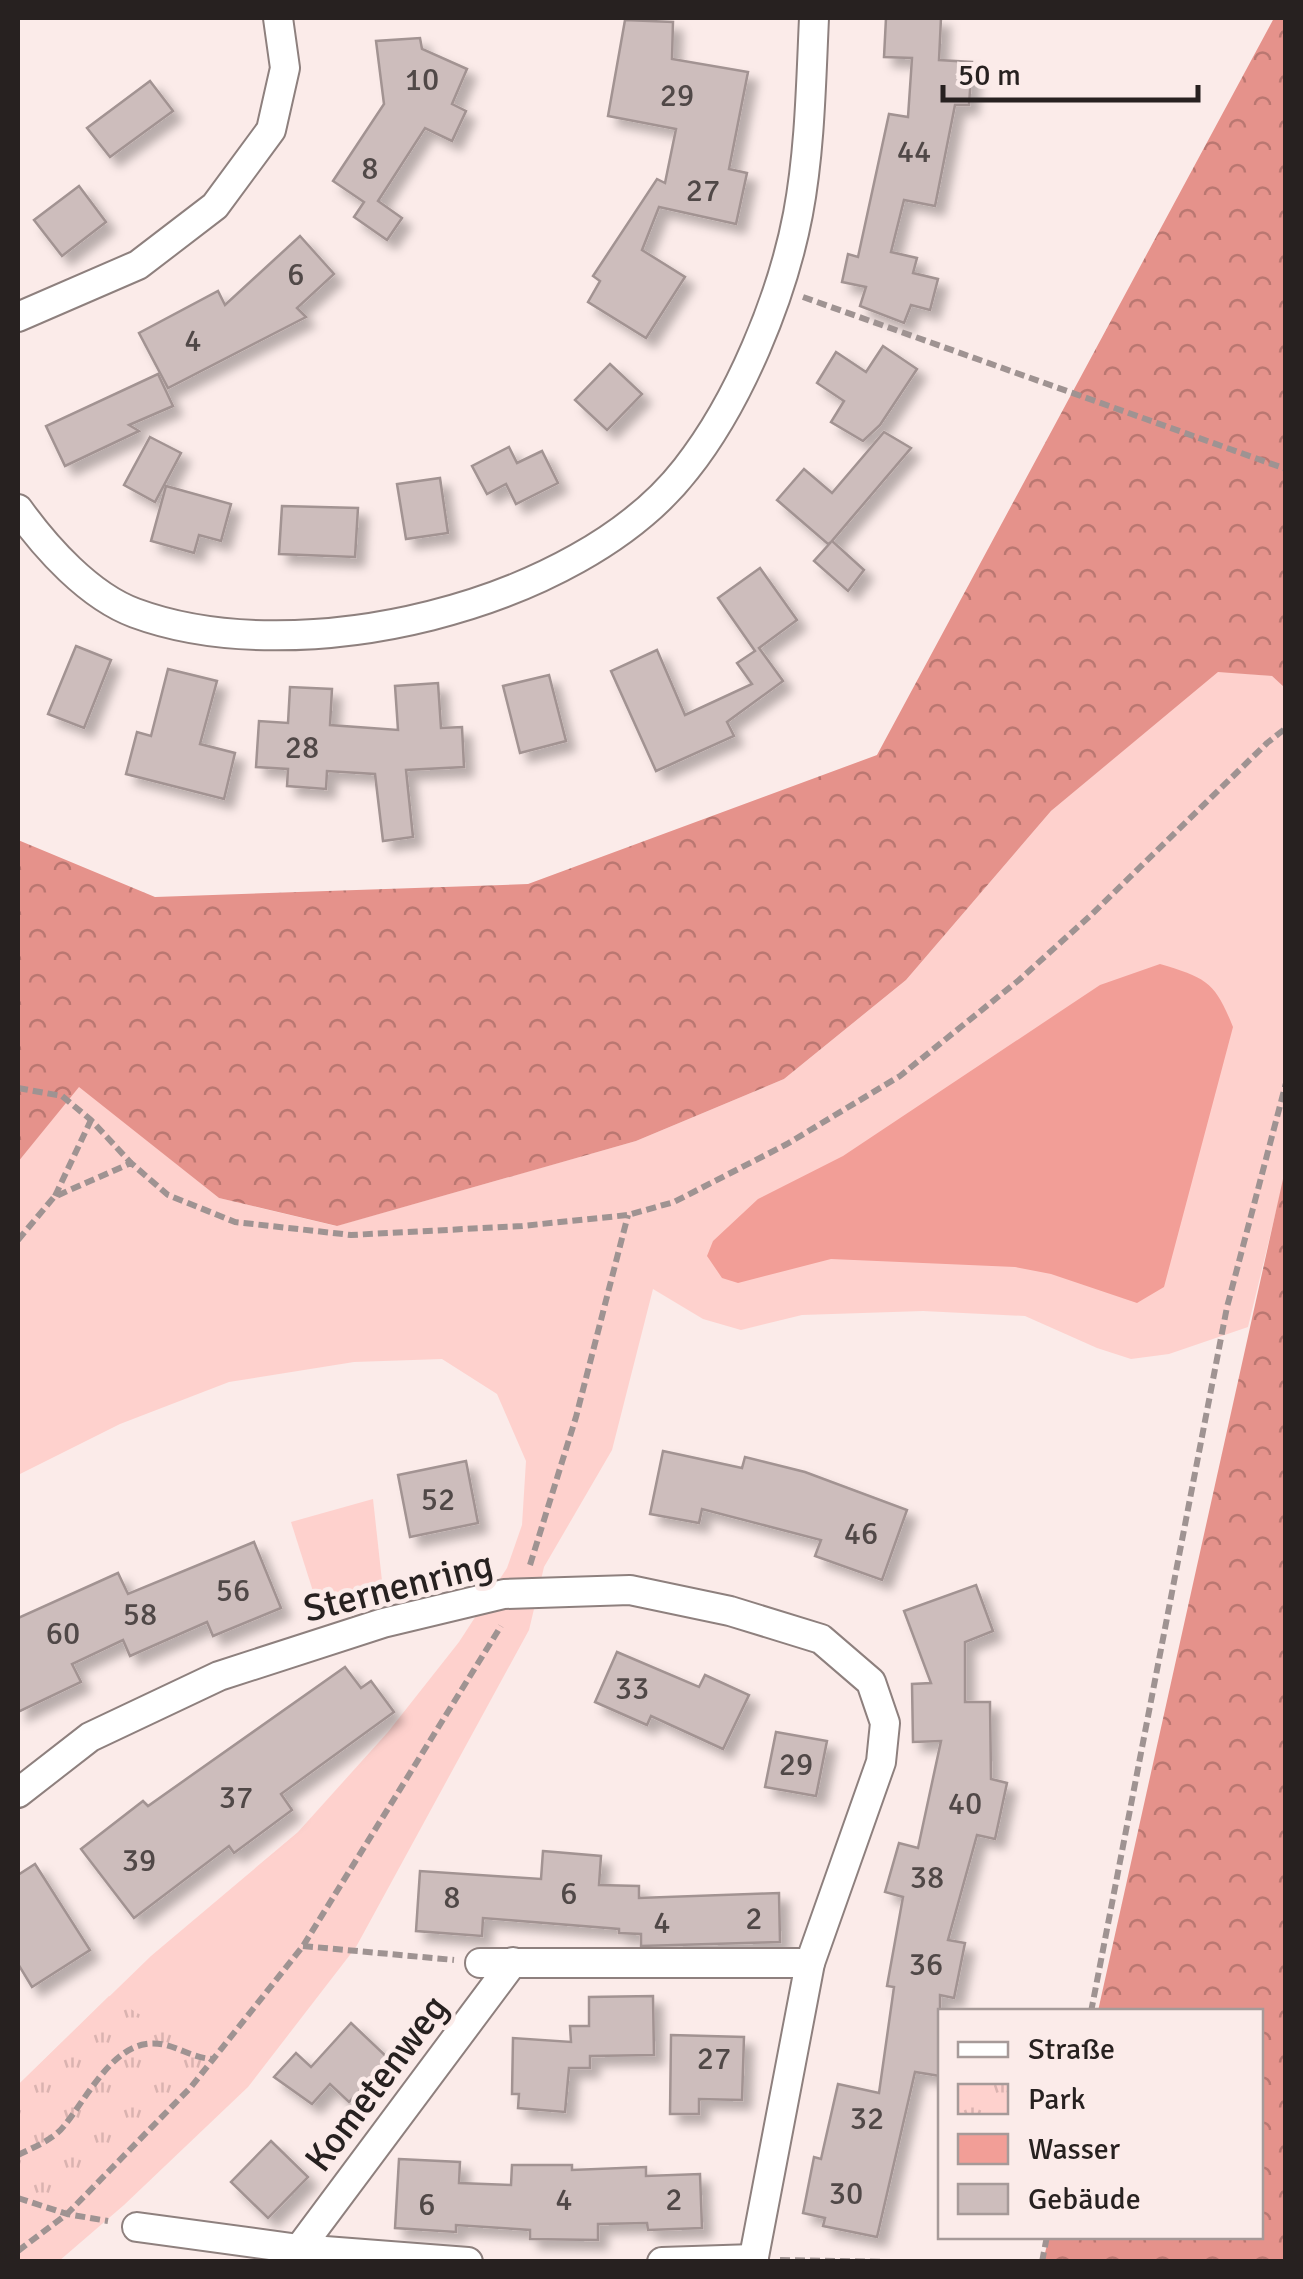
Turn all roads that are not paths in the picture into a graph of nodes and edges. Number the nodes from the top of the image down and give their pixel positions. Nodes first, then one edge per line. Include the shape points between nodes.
1 (278, 18) edge
2 (814, 18) edge
3 (18, 318) edge
4 (18, 509) edge
5 (18, 1793) edge
6 (513, 1962) junction
7 (480, 1963) road end
8 (810, 1963) junction
9 (137, 2227) road end
10 (299, 2249) junction
11 (754, 2260) edge
12 (468, 2262) edge
13 (662, 2262) edge

1 - 3 street via 285,68 271,130 215,206 138,265
2 - 4 street via 798,215 778,288 722,414 685,471 631,524 560,570 472,606 358,629 291,636 203,632 132,612 78,577
5 - 8 street, Sternenring via 90,1736 219,1676 383,1623 504,1594 630,1590 821,1639 871,1682 885,1723 881,1762
6 - 7 street, Kometenweg
6 - 8 street, Kometenweg
6 - 10 street, Kometenweg
8 - 11 street, Sternenring
9 - 10 street
10 - 12 street
11 - 13 street

